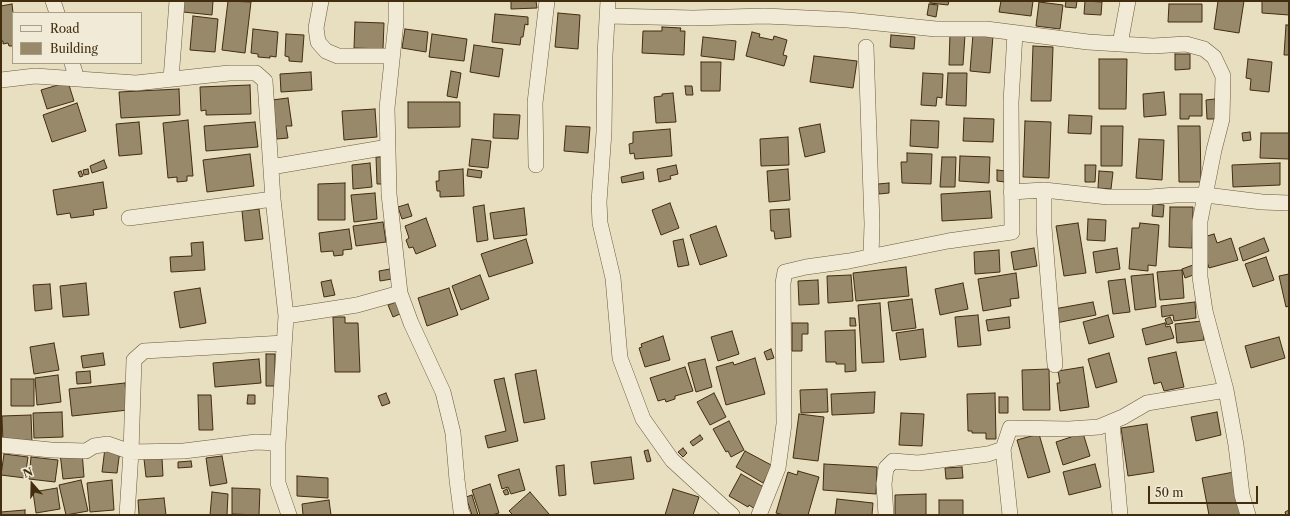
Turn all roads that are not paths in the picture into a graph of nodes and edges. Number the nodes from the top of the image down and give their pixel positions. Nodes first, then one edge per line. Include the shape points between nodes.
1 (53, 1) edge
2 (177, 1) edge
3 (321, 1) edge
4 (396, 1) edge
5 (547, 1) edge
6 (608, 1) edge
7 (1128, 1) edge
8 (57, 12) edge
9 (608, 16) junction
10 (1015, 33) junction
11 (1120, 44) junction
12 (866, 47) dead end
13 (392, 56) junction
14 (72, 64) edge
15 (77, 79) junction
16 (171, 79) junction
17 (1, 80) edge
18 (388, 147) junction
19 (536, 165) dead end
20 (271, 167) junction
21 (1044, 190) junction
22 (1011, 192) junction
23 (1206, 195) junction
24 (273, 199) junction
25 (1289, 203) edge
26 (128, 218) dead end
27 (871, 256) junction
28 (400, 293) junction
29 (286, 316) junction
30 (284, 343) junction
31 (1055, 365) dead end
32 (1226, 390) junction
33 (1112, 422) junction
34 (278, 442) junction
35 (1, 445) edge
36 (1003, 449) junction
37 (131, 452) junction
38 (127, 515) edge
39 (289, 515) edge
40 (463, 515) edge
41 (732, 515) edge
42 (759, 515) edge
43 (886, 515) edge
44 (1010, 515) edge
45 (1120, 515) edge
46 (1248, 515) edge

1 - 8 street
2 - 16 street
3 - 13 street via 316,28 318,42 326,50 338,56
4 - 13 street
5 - 19 street via 535,103
6 - 9 street
7 - 11 street
9 - 10 street via 765,16 848,20 936,29 986,29
9 - 41 street via 600,223 613,278 620,358 643,419 672,460
10 - 11 street
10 - 22 street via 1011,102
11 - 23 street via 1186,44 1204,49 1214,57 1222,76 1222,119
12 - 27 street
13 - 18 street via 387,108
14 - 15 street
15 - 16 street via 136,83
15 - 17 street via 35,76
16 - 20 street via 256,73 265,81
18 - 20 street
18 - 28 street via 389,194
20 - 24 street
21 - 22 street
21 - 23 street via 1108,197
21 - 31 street via 1044,227
22 - 27 street via 1012,232
23 - 25 street
23 - 32 street via 1200,221 1200,277 1205,311
24 - 26 street
24 - 29 street
27 - 42 street via 785,272 784,424 778,468
28 - 29 street via 357,305
28 - 40 street via 443,392 453,433
29 - 30 street
30 - 34 street
30 - 37 street via 144,352 134,360
32 - 33 street via 1147,403
32 - 46 street via 1242,495
33 - 36 street via 1099,427 1069,429 1010,428
33 - 45 street
34 - 37 street via 256,442 184,451
34 - 39 street via 278,483
35 - 37 street via 86,451 94,446 108,444
36 - 43 street via 988,454 918,463 893,462 886,468
36 - 44 street
37 - 38 street

